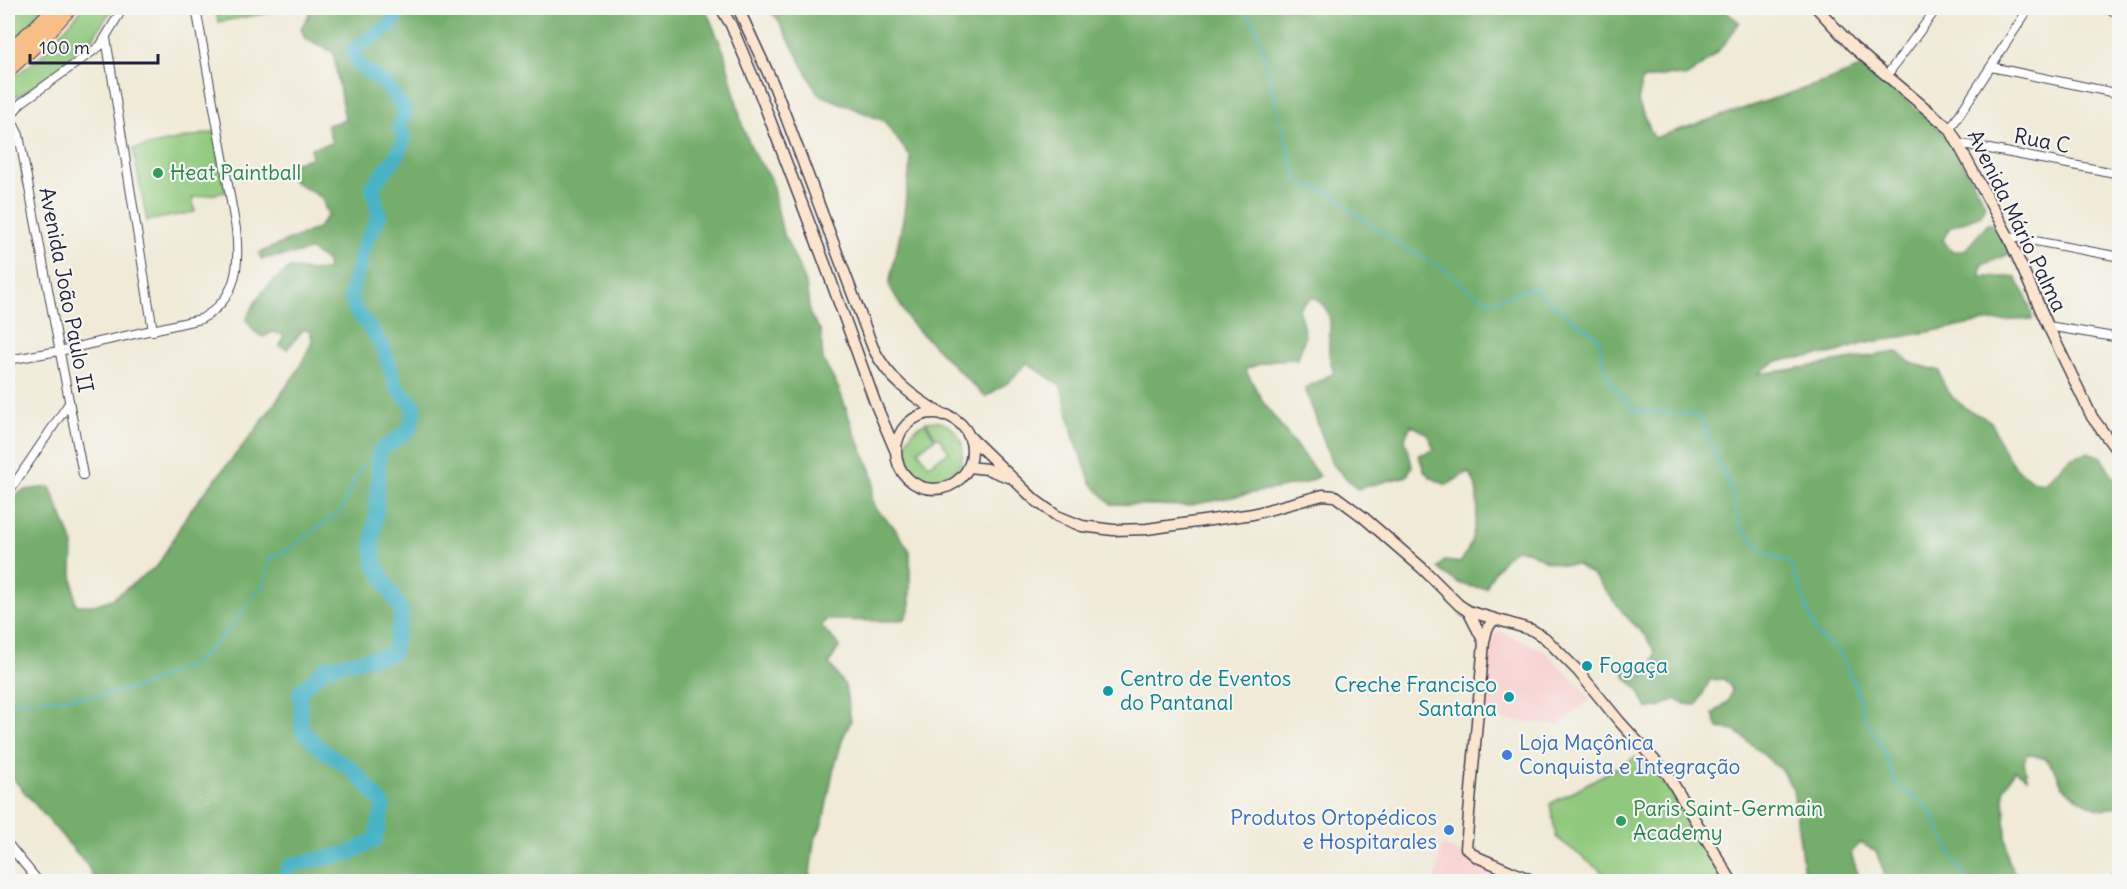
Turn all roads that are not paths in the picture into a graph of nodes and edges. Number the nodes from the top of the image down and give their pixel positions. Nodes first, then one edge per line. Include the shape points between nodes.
1 (55, 8) edge
2 (70, 8) edge
3 (123, 8) edge
4 (196, 8) edge
5 (721, 8) edge
6 (738, 8) edge
7 (1817, 8) edge
8 (1937, 8) edge
9 (2029, 8) edge
10 (2103, 8) edge
11 (2120, 13) edge
12 (106, 38) junction
13 (8, 51) edge
14 (1990, 68) junction
15 (8, 70) edge
16 (1887, 75) junction
17 (2120, 94) edge
18 (8, 116) edge
19 (1950, 129) junction
20 (1958, 143) junction
21 (2120, 174) edge
22 (2008, 236) junction
23 (2120, 257) edge
24 (2048, 326) junction
25 (153, 331) junction
26 (2120, 338) edge
27 (59, 351) junction
28 (8, 360) edge
29 (69, 404) junction
30 (944, 414) junction
31 (968, 435) junction
32 (896, 452) junction
33 (2118, 453) edge
34 (968, 467) junction
35 (84, 475) dead end
36 (1012, 478) junction
37 (8, 493) edge
38 (1468, 611) junction
39 (1494, 619) junction
40 (1484, 642) junction
41 (8, 844) edge
42 (2120, 871) edge
43 (39, 882) edge
44 (1536, 882) edge
45 (1732, 882) edge
46 (2116, 882) edge

1 - 13 highway
2 - 15 highway
3 - 12 street
4 - 25 street via 239,252 234,279 213,312 201,319
5 - 32 main road via 759,91
6 - 30 main road via 775,88 873,348 901,387
7 - 16 main road, Avenida Mário Palma via 1853,47
8 - 16 street
9 - 14 street
10 - 11 street
12 - 18 street via 93,53
12 - 25 street
14 - 17 street
14 - 19 street
16 - 19 main road, Avenida Mário Palma
18 - 27 street, Avenida João Paulo II via 19,135
19 - 20 main road, Avenida Mário Palma
20 - 21 street, Rua C
20 - 22 main road, Avenida Mário Palma
22 - 23 street
22 - 24 main road, Avenida Mário Palma
24 - 26 street
24 - 33 main road, Avenida Mário Palma via 2092,417
25 - 27 street
27 - 28 street
27 - 29 street, Avenida João Paulo II
29 - 35 street, Avenida João Paulo II
29 - 37 street
30 - 31 main road via 959,423
30 - 32 main road via 926,414 910,422 899,435
31 - 34 main road via 972,453
31 - 36 main road
32 - 34 main road via 897,463 906,477 928,489 954,484
34 - 36 main road
36 - 38 main road via 1057,516 1082,526 1113,530 1196,523 1253,514 1323,495 1335,496
38 - 39 main road
38 - 40 main road
39 - 40 main road
39 - 45 main road via 1545,638 1578,671 1668,775
40 - 44 main road via 1466,848 1477,857
41 - 43 street
42 - 46 street

